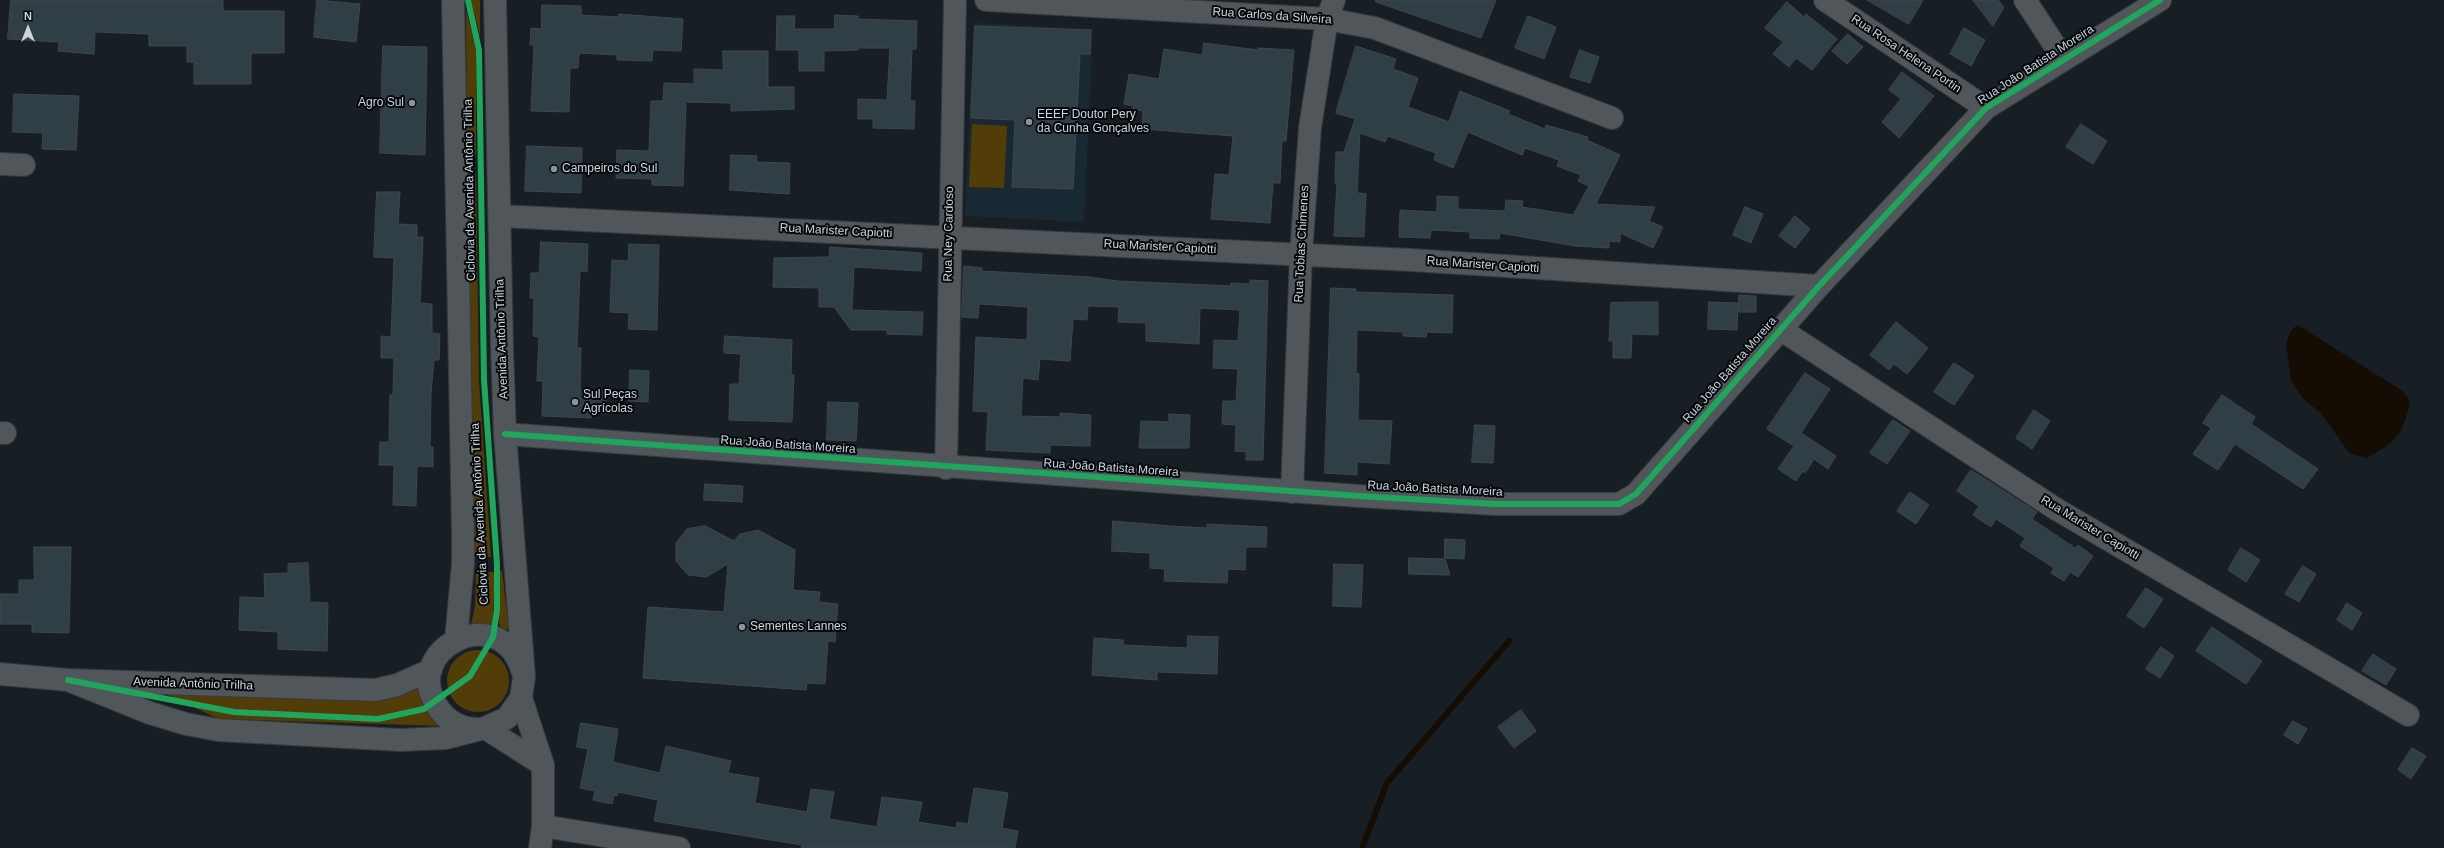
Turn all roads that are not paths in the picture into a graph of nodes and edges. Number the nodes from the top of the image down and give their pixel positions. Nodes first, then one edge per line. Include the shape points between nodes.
1 (453, 0) edge
2 (494, 0) edge
3 (955, 0) edge
4 (986, 0) edge
5 (1825, 0) edge
6 (2024, 0) edge
7 (2160, 0) edge
8 (1331, 9) edge
9 (2064, 58) junction
10 (1986, 108) junction
11 (1612, 118) dead end
12 (0, 164) edge
13 (24, 165) dead end
14 (500, 216) junction
15 (949, 236) junction
16 (1301, 254) junction
17 (1819, 286) junction
18 (1780, 329) junction
19 (505, 434) junction
20 (946, 468) junction
21 (1292, 492) junction
22 (456, 639) junction
23 (431, 670) junction
24 (0, 674) edge
25 (524, 677) junction
26 (68, 680) junction
27 (521, 698) junction
28 (2408, 715) dead end
29 (485, 728) junction
30 (543, 764) junction
31 (544, 826) junction
32 (540, 848) edge
33 (680, 848) edge

1 - 22 street via 464,534 464,564
2 - 14 street, Avenida Antônio Trilha
3 - 15 street, Rua Ney Cardoso
4 - 8 street, Rua Carlos da Silveira
5 - 10 street, Rua Rosa Helena Portin
6 - 9 street
7 - 9 street, Rua João Batista Moreira
8 - 11 street, Rua Carlos da Silveira
8 - 16 street, Rua Tobias Chimenes via 1310,128
9 - 10 street, Rua João Batista Moreira
10 - 17 street, Rua João Batista Moreira
12 - 13 street
14 - 15 street, Rua Marister Capiotti
14 - 19 street, Avenida Antônio Trilha
15 - 16 street, Rua Marister Capiotti
15 - 20 street, Rua Ney Cardoso
16 - 17 street, Rua Marister Capiotti
16 - 21 street, Rua Tobias Chimenes
17 - 18 street, Rua João Batista Moreira
18 - 21 street, Rua João Batista Moreira via 1636,494 1619,504 1496,504
18 - 28 street, Rua Marister Capiotti via 2056,509
19 - 20 street, Rua João Batista Moreira
19 - 25 street, Avenida Antônio Trilha
20 - 21 street, Rua João Batista Moreira
22 - 23 street, Avenida Antônio Trilha via 440,652
22 - 25 street, Avenida Antônio Trilha via 474,634 493,637 508,646 519,660
23 - 26 street, Avenida Antônio Trilha via 397,685 376,690
23 - 29 street, Avenida Antônio Trilha via 431,692 442,715 455,724 470,729
24 - 26 street
25 - 27 street, Avenida Antônio Trilha
26 - 29 street, Avenida Antônio Trilha via 150,713 218,730 401,740 446,738
27 - 29 street, Avenida Antônio Trilha via 508,718
27 - 30 street
29 - 30 street
30 - 31 street
31 - 32 street
31 - 33 street

